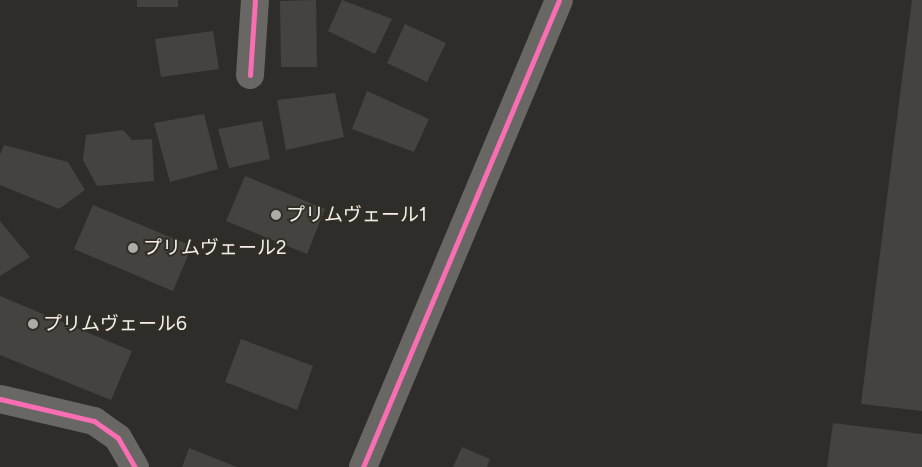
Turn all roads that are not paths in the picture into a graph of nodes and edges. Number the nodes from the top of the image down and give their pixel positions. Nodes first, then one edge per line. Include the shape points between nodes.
1 (255, 0) edge
2 (559, 0) edge
3 (250, 75) dead end
4 (0, 400) edge
5 (134, 467) edge
6 (363, 467) edge

1 - 3 street
2 - 6 street
4 - 5 street via 94,422 118,438

